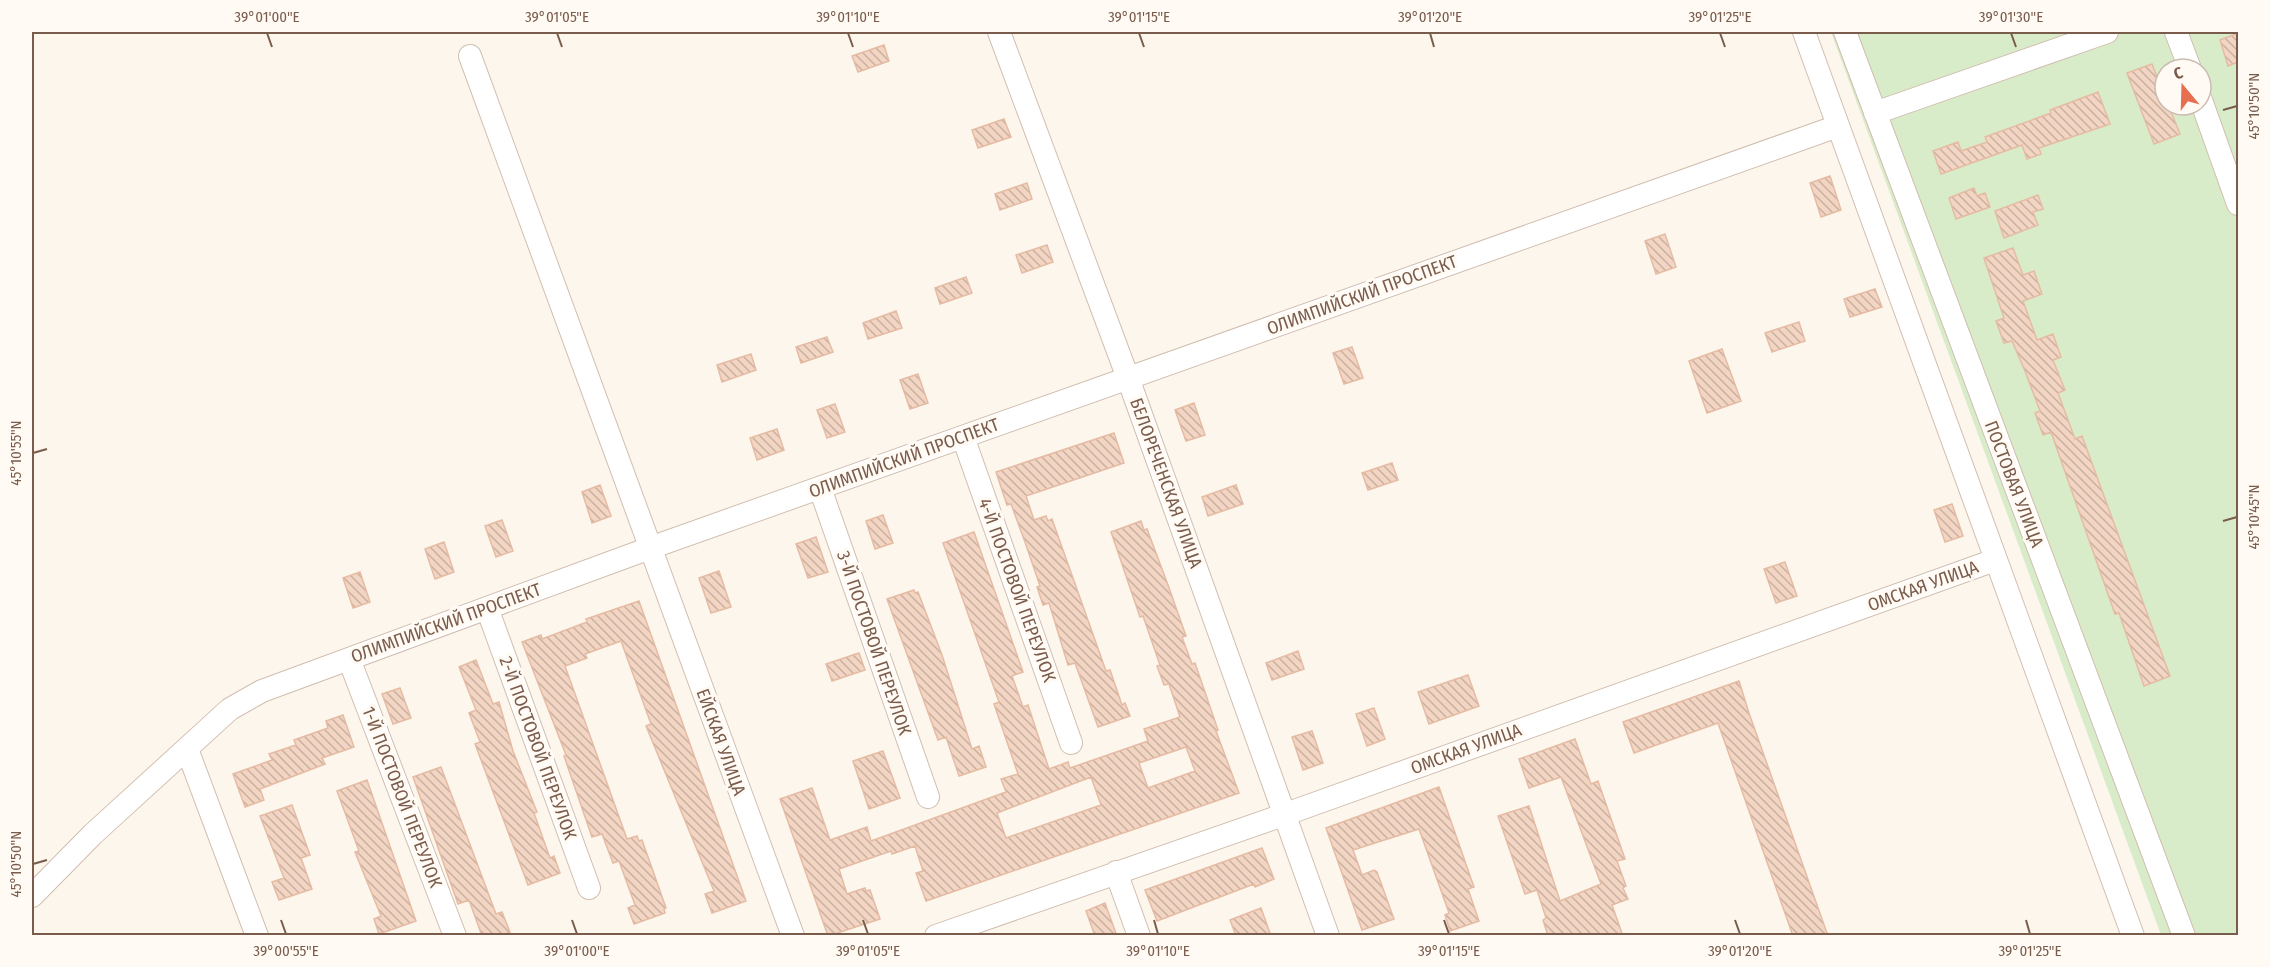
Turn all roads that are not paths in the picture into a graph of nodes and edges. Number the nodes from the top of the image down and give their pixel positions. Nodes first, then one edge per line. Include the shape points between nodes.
1 (999, 32) edge
2 (1804, 32) edge
3 (1845, 32) edge
4 (2107, 32) edge
5 (2176, 32) edge
6 (470, 56) dead end
7 (2185, 57) edge
8 (1875, 113) junction
9 (2207, 117) edge
10 (1838, 126) junction
11 (2238, 204) edge
12 (1128, 378) junction
13 (963, 437) junction
14 (820, 488) junction
15 (650, 548) junction
16 (1995, 560) junction
17 (487, 608) junction
18 (349, 659) junction
19 (1071, 743) dead end
20 (187, 748) junction
21 (928, 797) dead end
22 (1286, 814) junction
23 (1116, 872) junction
24 (590, 888) dead end
25 (32, 896) edge
26 (975, 929) edge
27 (257, 936) edge
28 (455, 936) edge
29 (793, 936) edge
30 (936, 936) edge
31 (1139, 936) edge
32 (1328, 936) edge
33 (2133, 936) edge
34 (2184, 936) edge

1 - 12 street, БЕЛОРЕЧЕНСКАЯ УЛИЦА
2 - 10 street
3 - 8 street, ПОСТОВАЯ УЛИЦА
4 - 8 street
5 - 7 street
6 - 15 street, ЕЙСКАЯ УЛИЦА
8 - 34 street, ПОСТОВАЯ УЛИЦА
9 - 11 street
10 - 12 street, ОЛИМПИЙСКИЙ ПРОСПЕКТ
10 - 16 street
12 - 13 street, ОЛИМПИЙСКИЙ ПРОСПЕКТ
12 - 22 street, БЕЛОРЕЧЕНСКАЯ УЛИЦА
13 - 14 street, ОЛИМПИЙСКИЙ ПРОСПЕКТ
13 - 19 street, 4-Й ПОСТОВОЙ ПЕРЕУЛОК
14 - 15 street, ОЛИМПИЙСКИЙ ПРОСПЕКТ
14 - 21 street, 3-Й ПОСТОВОЙ ПЕРЕУЛОК
15 - 17 street, ОЛИМПИЙСКИЙ ПРОСПЕКТ
15 - 29 street, ЕЙСКАЯ УЛИЦА
16 - 22 street, ОМСКАЯ УЛИЦА
16 - 33 street
17 - 18 street, ОЛИМПИЙСКИЙ ПРОСПЕКТ
17 - 24 street, 2-Й ПОСТОВОЙ ПЕРЕУЛОК
18 - 20 street, ОЛИМПИЙСКИЙ ПРОСПЕКТ via 262,691 230,710
18 - 28 street, 1-Й ПОСТОВОЙ ПЕРЕУЛОК
20 - 25 street, ОЛИМПИЙСКИЙ ПРОСПЕКТ
20 - 27 street
22 - 23 street, ОМСКАЯ УЛИЦА
22 - 32 street, БЕЛОРЕЧЕНСКАЯ УЛИЦА
23 - 26 street, ОМСКАЯ УЛИЦА
23 - 31 street
26 - 30 street, ОМСКАЯ УЛИЦА

